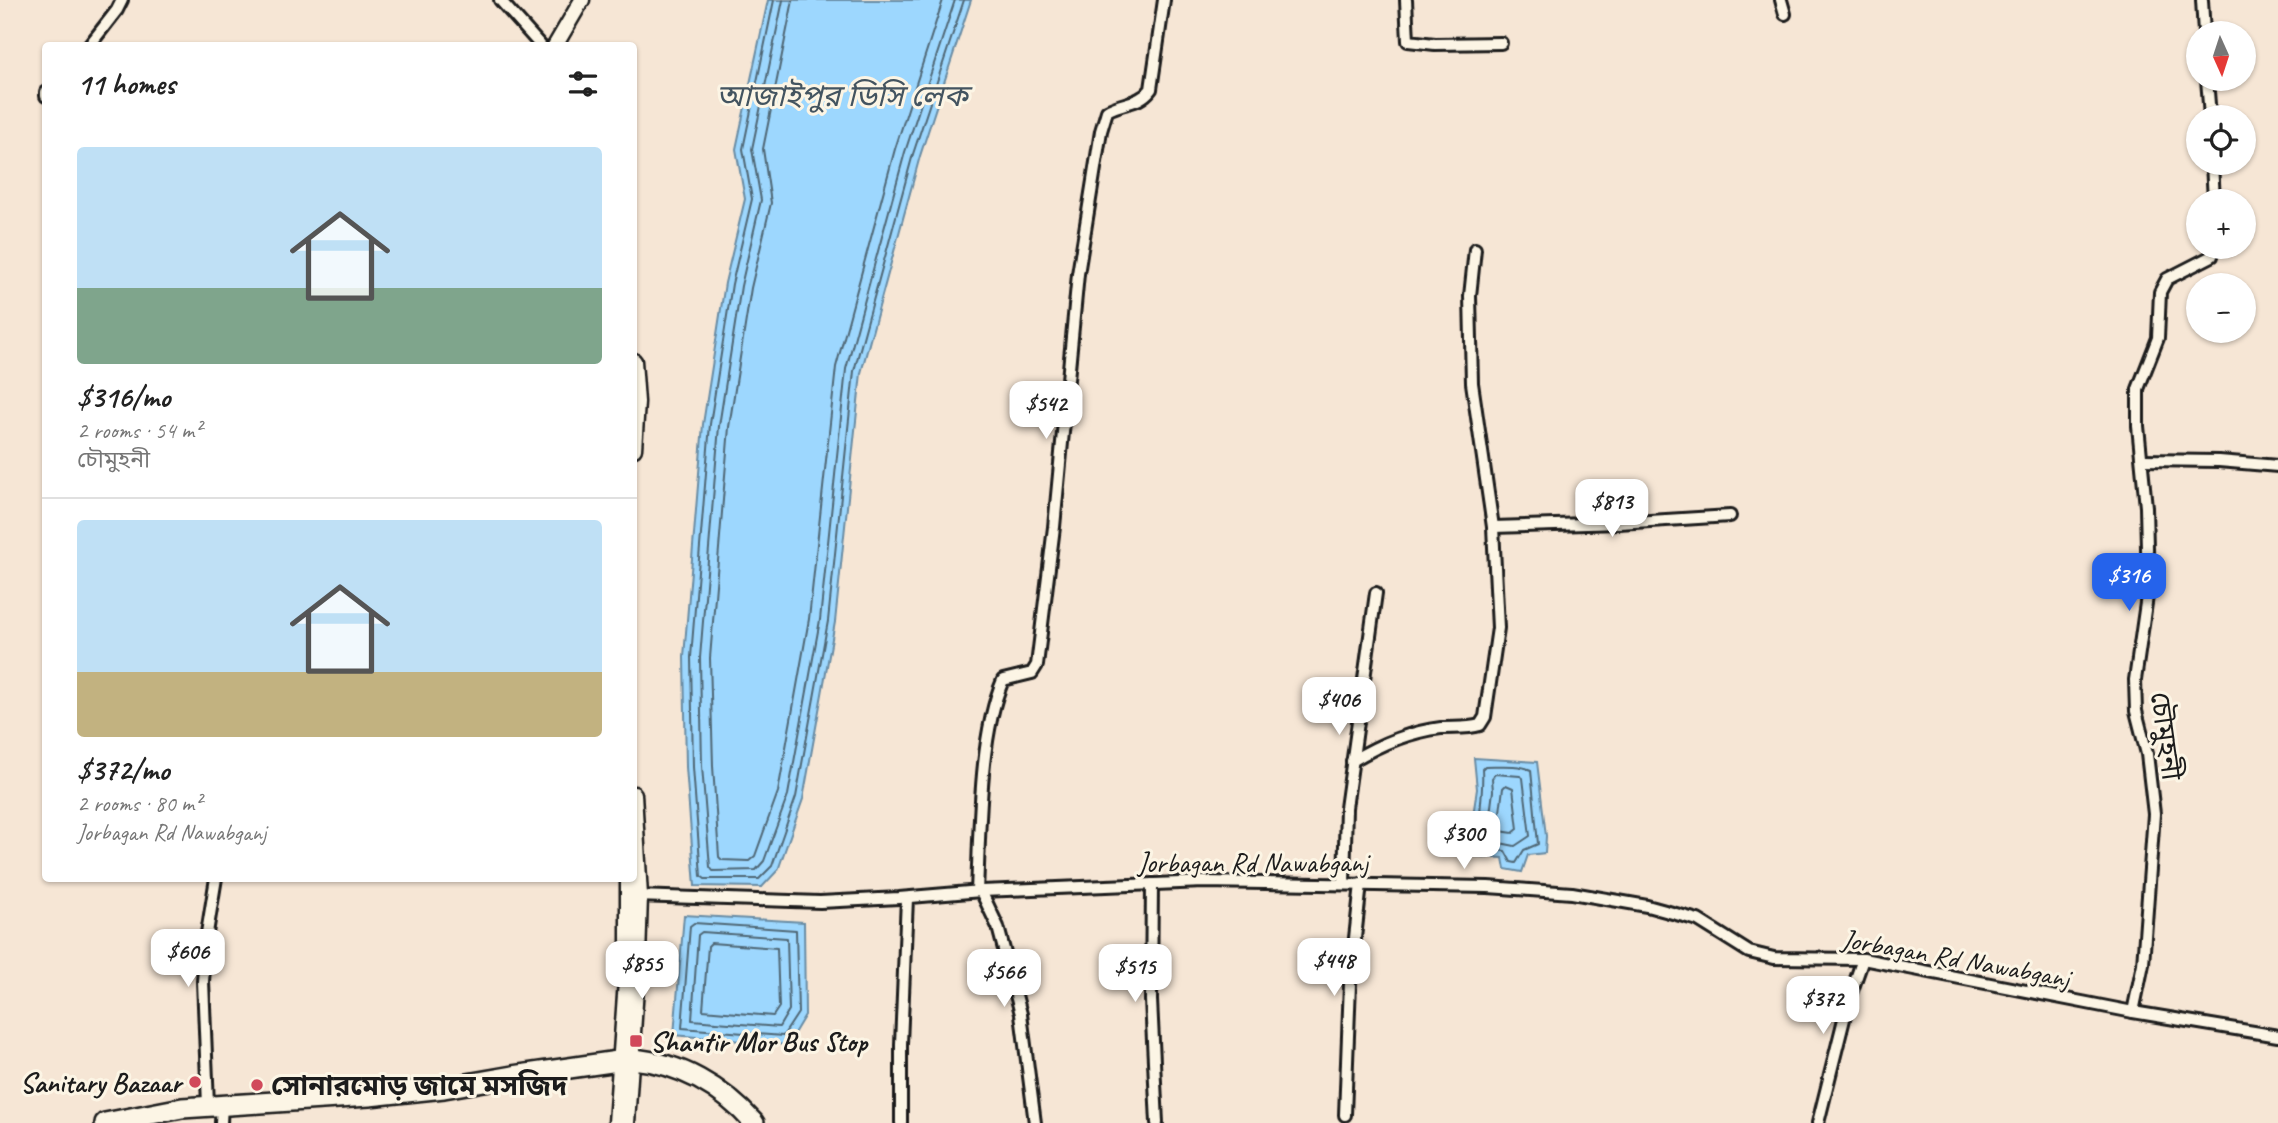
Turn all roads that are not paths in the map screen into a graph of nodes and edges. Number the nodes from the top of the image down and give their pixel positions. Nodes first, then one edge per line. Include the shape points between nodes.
1 (122, 0) edge
2 (500, 0) edge
3 (582, 0) edge
4 (1164, 0) edge
5 (1406, 0) edge
6 (1781, 0) edge
7 (2202, 0) edge
8 (1785, 14) dead end
9 (2203, 21) edge
10 (92, 42) edge
11 (537, 42) edge
12 (557, 42) edge
13 (1502, 43) dead end
14 (1475, 249) dead end
15 (2206, 259) edge
16 (2142, 460) junction
17 (2278, 466) edge
18 (1730, 516) dead end
19 (1493, 527) junction
20 (1376, 593) dead end
21 (1352, 761) junction
22 (215, 882) edge
23 (629, 882) edge
24 (634, 882) edge
25 (1344, 883) junction
26 (1152, 884) junction
27 (1362, 884) junction
28 (979, 891) junction
29 (634, 896) junction
30 (907, 898) junction
31 (1863, 959) junction
32 (2133, 1012) junction
33 (2278, 1035) edge
34 (626, 1060) junction
35 (217, 1111) edge
36 (1345, 1115) dead end
37 (105, 1123) edge
38 (616, 1123) edge
39 (627, 1123) edge
40 (754, 1123) edge
41 (901, 1123) edge
42 (1035, 1123) edge
43 (1157, 1123) edge
44 (1818, 1123) edge

1 - 10 street
2 - 11 street
3 - 12 street
4 - 28 street via 1151,89 1144,98 1107,111 1101,131 1078,274 1037,665 1032,673 1003,680 1000,689 988,736
5 - 13 street via 1408,41
6 - 8 street
7 - 9 street
14 - 19 street via 1470,296 1472,383
15 - 16 street, চৌমুহনী via 2167,279 2160,292 2158,338 2138,389
16 - 17 street
16 - 32 street, চৌমুহনী via 2148,589 2135,680 2136,711 2154,814 2143,964
18 - 19 street
19 - 21 street via 1498,628 1480,726 1404,735
20 - 21 street
21 - 25 street
22 - 35 street via 203,981
23 - 29 street
24 - 29 street
25 - 26 street, Jorbagan Rd Nawabganj
25 - 27 street, Jorbagan Rd Nawabganj
26 - 28 street, Jorbagan Rd Nawabganj
26 - 43 street
27 - 31 street, Jorbagan Rd Nawabganj via 1572,893 1698,920 1749,952 1774,958
27 - 36 street via 1350,983
28 - 30 street, Jorbagan Rd Nawabganj
28 - 42 street via 998,927 1021,1014
29 - 30 street, Jorbagan Rd Nawabganj via 820,902
29 - 34 street
30 - 41 street
31 - 32 street, Jorbagan Rd Nawabganj
31 - 44 street
32 - 33 street, Jorbagan Rd Nawabganj
34 - 35 highway via 444,1088
34 - 38 street
34 - 39 street
34 - 40 highway via 652,1061 695,1076 736,1103
35 - 37 highway via 182,1108

